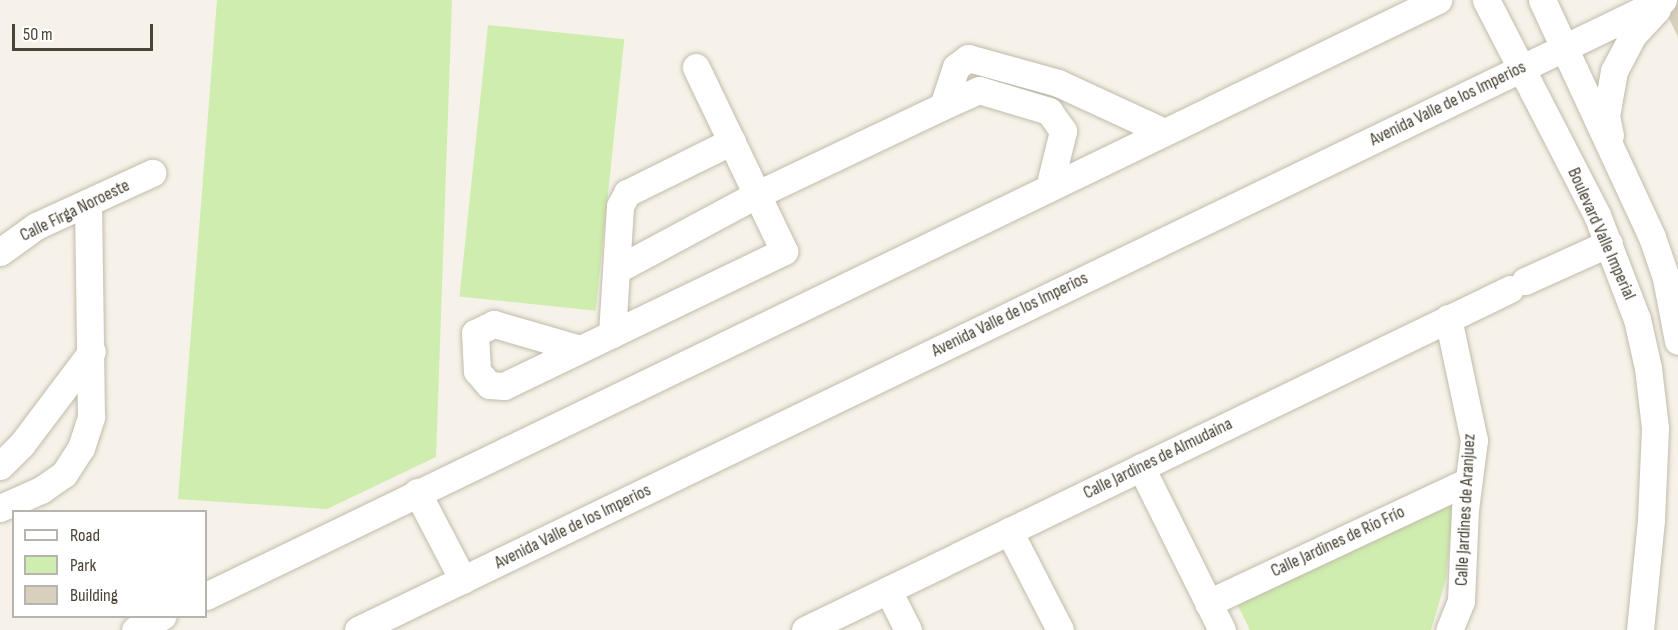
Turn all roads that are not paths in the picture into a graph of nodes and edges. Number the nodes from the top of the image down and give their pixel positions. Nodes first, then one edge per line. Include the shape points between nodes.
1 (1438, 0) edge
2 (1486, 0) edge
3 (1542, 0) edge
4 (1664, 0) edge
5 (1565, 48) junction
6 (696, 67) dead end
7 (1521, 68) junction
8 (1058, 83) junction
9 (943, 106) junction
10 (1049, 111) junction
11 (1164, 132) junction
12 (732, 141) junction
13 (1615, 157) junction
14 (152, 174) dead end
15 (1049, 188) junction
16 (758, 194) junction
17 (88, 204) junction
18 (1609, 243) junction
19 (0, 252) edge
20 (616, 270) junction
21 (1673, 309) junction
22 (1448, 318) junction
23 (1637, 319) junction
24 (612, 334) junction
25 (1678, 341) edge
26 (580, 349) dead end
27 (92, 351) junction
28 (0, 466) edge
29 (1141, 467) junction
30 (1468, 481) junction
31 (417, 492) junction
32 (0, 508) edge
33 (1009, 531) junction
34 (463, 580) junction
35 (888, 590) junction
36 (207, 596) edge
37 (1208, 603) junction
38 (159, 618) edge
39 (135, 630) edge
40 (357, 630) edge
41 (805, 630) edge
42 (908, 630) edge
43 (1060, 630) edge
44 (1222, 630) edge
45 (1449, 630) edge
46 (1640, 630) edge

1 - 11 street
2 - 7 street, Boulevard Valle Imperial
3 - 5 street
4 - 5 street, Avenida Valle de los Imperios
4 - 13 street via 1633,35 1614,70 1606,116
5 - 7 street, Avenida Valle de los Imperios
5 - 13 street
6 - 12 street
7 - 18 street, Boulevard Valle Imperial
7 - 34 street, Avenida Valle de los Imperios
8 - 9 street via 968,58 956,67
8 - 10 street
8 - 11 street
9 - 10 street via 979,90
9 - 16 street
10 - 15 street via 1063,131
11 - 15 street
12 - 16 street
12 - 20 street via 627,193 620,206
13 - 21 street via 1653,237
14 - 17 street, Calle Firga Noroeste
15 - 31 street
16 - 20 street
16 - 24 street via 784,251
17 - 19 street, Calle Firga Noroeste via 36,226
17 - 27 street
18 - 22 street, Calle Jardines de Almudaina
18 - 23 street, Boulevard Valle Imperial
20 - 24 street
21 - 23 street
21 - 25 street
22 - 29 street, Calle Jardines de Almudaina
22 - 30 street, Calle Jardines de Aranjuez via 1474,440
23 - 46 street, Boulevard Valle Imperial via 1655,428 1652,520
24 - 26 street
27 - 28 street via 22,444
27 - 32 street via 91,417 81,448 64,474 41,490
29 - 33 street, Calle Jardines de Almudaina
29 - 37 street
30 - 37 street, Calle Jardines de Río Frío
30 - 45 street, Calle Jardines de Aranjuez via 1461,601
31 - 34 street
31 - 36 street
33 - 35 street, Calle Jardines de Almudaina
33 - 43 street
34 - 40 street, Avenida Valle de los Imperios
35 - 41 street, Calle Jardines de Almudaina
35 - 42 street
37 - 44 street
38 - 39 street

